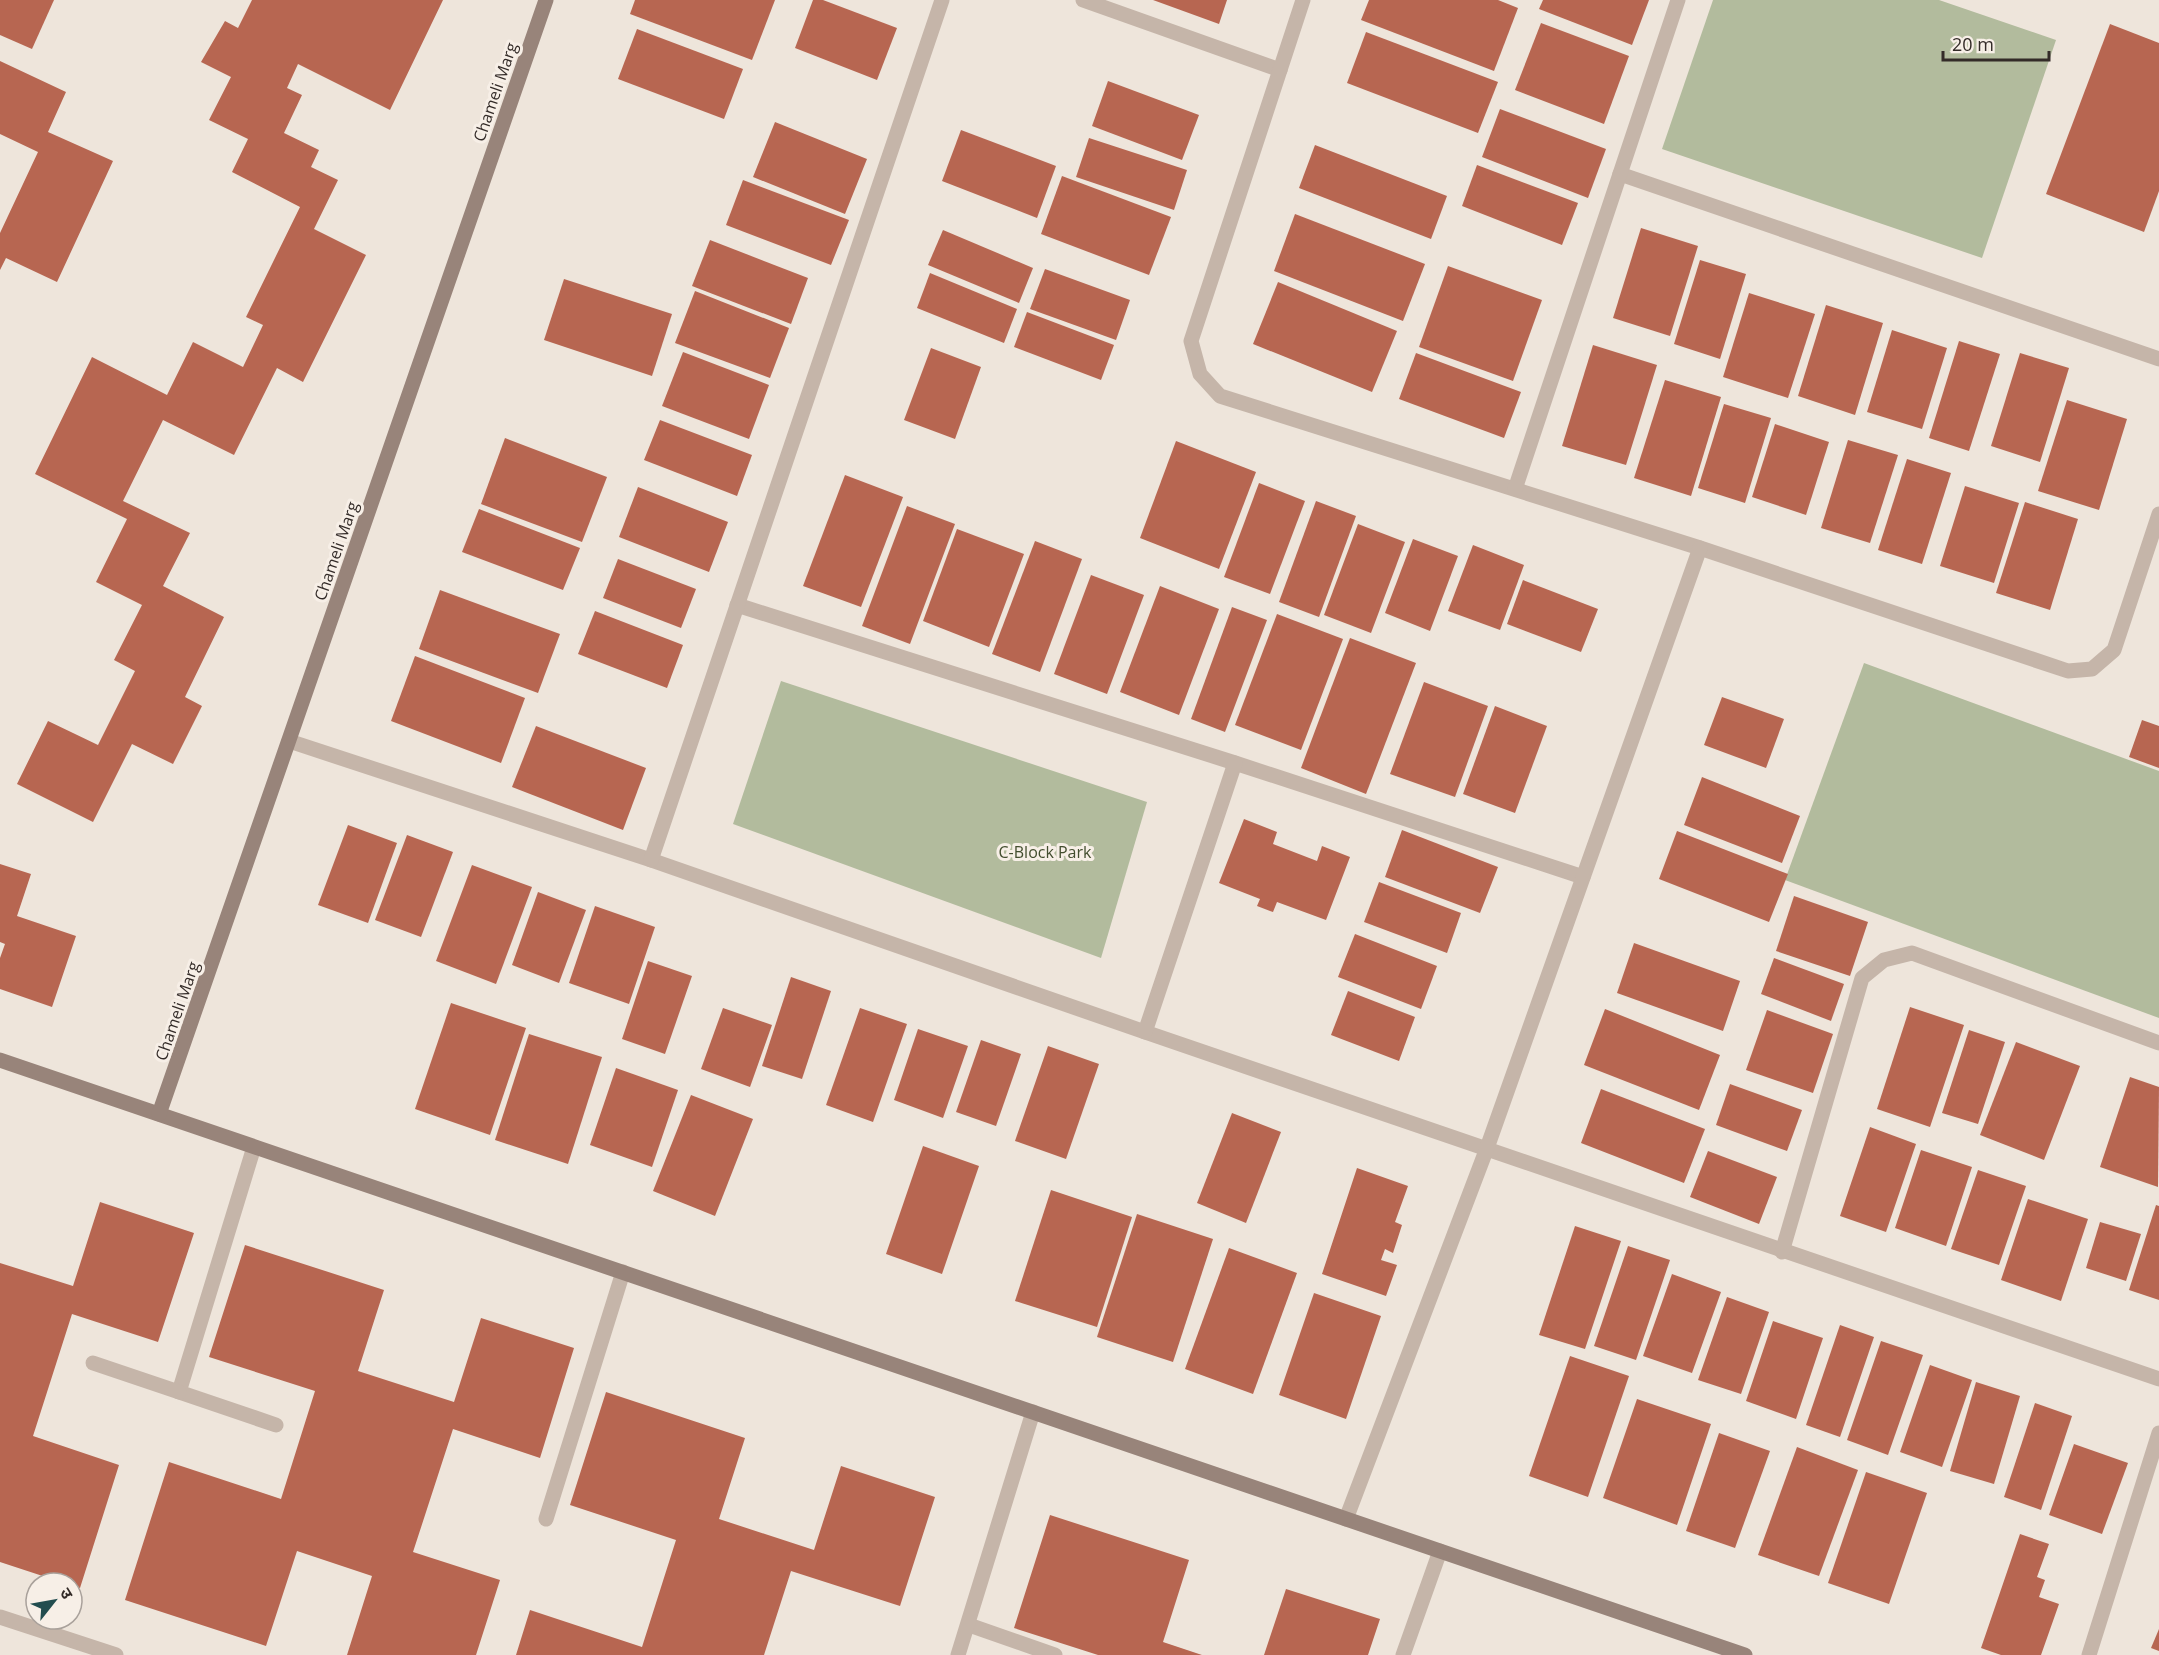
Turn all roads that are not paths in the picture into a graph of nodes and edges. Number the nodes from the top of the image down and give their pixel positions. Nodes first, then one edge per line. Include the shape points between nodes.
1 (546, 0) edge
2 (942, 0) edge
3 (1083, 0) edge
4 (1303, 0) edge
5 (1678, 0) edge
6 (1280, 70) junction
7 (1620, 174) junction
8 (2159, 359) edge
9 (1515, 489) junction
10 (2159, 514) edge
11 (1700, 548) junction
12 (737, 604) junction
13 (289, 741) junction
14 (1235, 763) junction
15 (651, 860) junction
16 (1583, 878) junction
17 (1145, 1032) junction
18 (2159, 1043) edge
19 (0, 1060) edge
20 (159, 1114) junction
21 (254, 1147) junction
22 (1487, 1148) junction
23 (1782, 1252) junction
24 (623, 1272) junction
25 (93, 1363) dead end
26 (2159, 1379) edge
27 (178, 1392) junction
28 (1033, 1412) junction
29 (276, 1425) dead end
30 (2159, 1433) edge
31 (1346, 1519) junction
32 (546, 1520) dead end
33 (1440, 1551) junction
34 (0, 1617) edge
35 (969, 1625) junction
36 (116, 1655) edge
37 (958, 1655) edge
38 (1055, 1655) edge
39 (1404, 1655) edge
40 (1745, 1655) edge
41 (2090, 1655) edge

1 - 13 street, Chameli Marg
2 - 12 street
3 - 6 street
4 - 6 street
5 - 7 street
6 - 9 street via 1191,341 1200,374 1220,396
7 - 8 street
7 - 9 street
9 - 11 street
10 - 11 street via 2114,650 2092,669 2068,671
11 - 16 street
12 - 14 street
12 - 15 street
13 - 15 street
13 - 20 street, Chameli Marg
14 - 16 street
14 - 17 street
15 - 17 street
16 - 22 street
17 - 22 street
18 - 23 street via 1912,953 1884,960 1862,978
19 - 20 street
20 - 21 street
21 - 24 street
21 - 27 street
22 - 23 street
22 - 31 street
23 - 26 street
24 - 28 street
24 - 32 street
25 - 27 street
27 - 29 street
28 - 31 street
28 - 35 street
30 - 41 street
31 - 33 street
33 - 39 street
33 - 40 street
34 - 36 street
35 - 37 street
35 - 38 street

